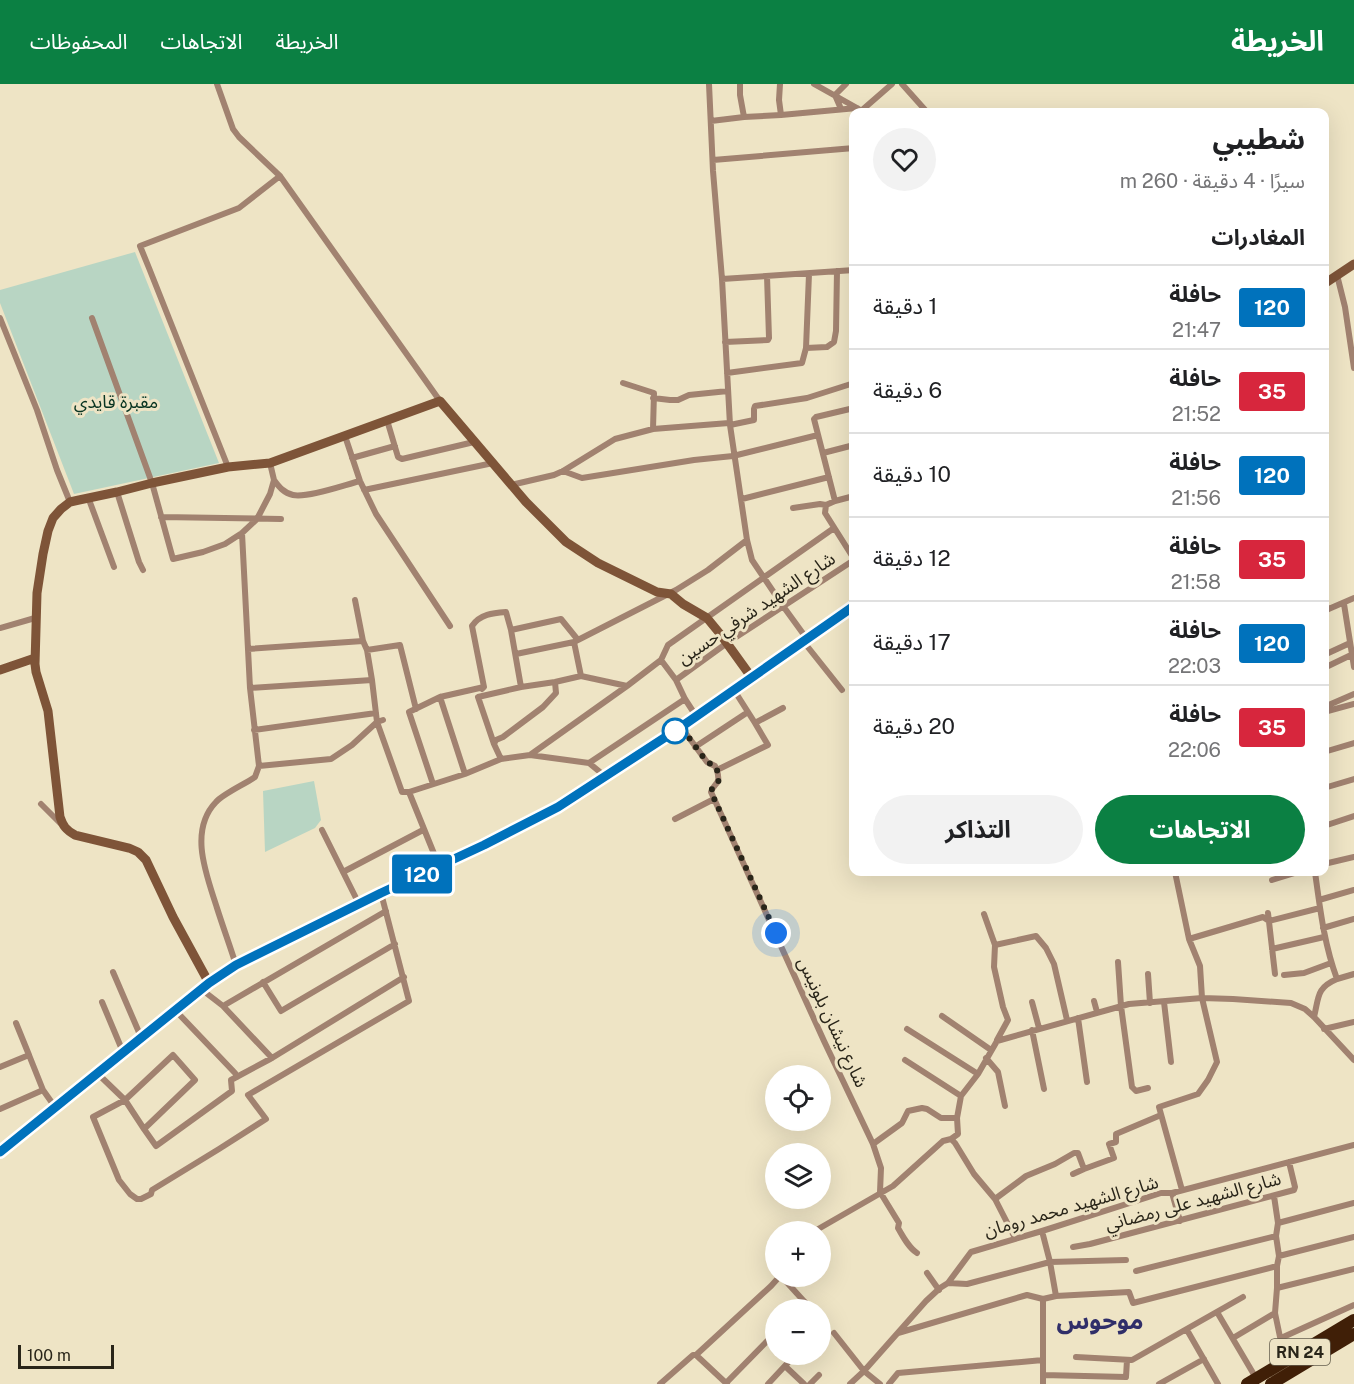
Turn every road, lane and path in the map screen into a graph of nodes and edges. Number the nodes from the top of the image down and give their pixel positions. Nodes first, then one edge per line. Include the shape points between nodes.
1 (217, 84) edge
2 (709, 84) edge
3 (740, 84) edge
4 (780, 84) edge
5 (814, 84) edge
6 (846, 84) edge
7 (892, 84) edge
8 (902, 84) edge
9 (834, 95) junction
10 (857, 108) edge
11 (862, 108) edge
12 (923, 108) edge
13 (841, 109) junction
14 (849, 109) edge
15 (781, 115) junction
16 (744, 117) junction
17 (711, 121) junction
18 (849, 148) edge
19 (713, 160) junction
20 (280, 176) junction
21 (1354, 264) edge
22 (849, 270) edge
23 (837, 271) junction
24 (809, 274) junction
25 (1337, 275) junction
26 (767, 276) junction
27 (722, 279) junction
28 (1329, 281) edge
29 (0, 318) edge
30 (92, 318) dead end
31 (725, 342) junction
32 (806, 348) junction
33 (1354, 368) edge
34 (727, 373) junction
35 (623, 383) dead end
36 (849, 385) edge
37 (728, 391) junction
38 (653, 398) junction
39 (440, 401) junction
40 (849, 409) edge
41 (387, 420) junction
42 (730, 424) junction
43 (653, 429) junction
44 (818, 435) junction
45 (345, 436) junction
46 (474, 441) junction
47 (395, 446) junction
48 (849, 446) edge
49 (823, 453) junction
50 (733, 456) junction
51 (352, 458) junction
52 (270, 463) junction
53 (493, 463) junction
54 (228, 467) junction
55 (563, 471) junction
56 (829, 477) junction
57 (274, 480) junction
58 (360, 481) junction
59 (152, 483) junction
60 (511, 485) junction
61 (364, 490) junction
62 (117, 492) junction
63 (88, 497) junction
64 (849, 497) edge
65 (742, 499) junction
66 (835, 501) junction
67 (70, 502) junction
68 (826, 505) junction
69 (793, 508) dead end
70 (161, 517) junction
71 (257, 519) junction
72 (281, 519) dead end
73 (834, 528) junction
74 (242, 533) junction
75 (747, 540) junction
76 (849, 551) edge
77 (849, 562) edge
78 (114, 567) dead end
79 (143, 570) dead end
80 (762, 577) junction
81 (670, 594) junction
82 (1354, 598) edge
83 (355, 600) dead end
84 (1344, 604) junction
85 (783, 606) junction
86 (849, 609) edge
87 (1329, 610) edge
88 (35, 618) junction
89 (707, 618) junction
90 (450, 626) dead end
91 (0, 628) edge
92 (511, 630) junction
93 (576, 640) junction
94 (805, 640) junction
95 (363, 641) junction
96 (727, 643) junction
97 (1350, 643) junction
98 (248, 649) junction
99 (367, 650) junction
100 (1329, 653) edge
101 (516, 654) junction
102 (1352, 655) junction
103 (35, 658) junction
104 (661, 660) junction
105 (1329, 666) edge
106 (1354, 667) edge
107 (0, 670) edge
108 (581, 676) junction
109 (752, 678) junction
110 (372, 680) junction
111 (676, 680) junction
112 (555, 682) junction
113 (627, 686) junction
114 (484, 687) junction
115 (521, 687) junction
116 (250, 688) junction
117 (734, 690) junction
118 (842, 690) dead end
119 (1354, 694) edge
120 (440, 697) junction
121 (478, 697) junction
122 (685, 699) junction
123 (1354, 704) edge
124 (1329, 705) edge
125 (783, 708) dead end
126 (416, 709) junction
127 (1329, 711) edge
128 (748, 712) junction
129 (376, 713) junction
130 (696, 716) junction
131 (380, 721) junction
132 (755, 723) junction
133 (681, 727) junction
134 (254, 730) junction
135 (1354, 743) edge
136 (494, 744) junction
137 (695, 747) junction
138 (1329, 750) edge
139 (530, 755) junction
140 (501, 759) junction
141 (589, 763) junction
142 (259, 766) junction
143 (717, 770) junction
144 (465, 774) junction
145 (606, 777) junction
146 (1354, 779) edge
147 (433, 784) junction
148 (1329, 786) edge
149 (409, 792) junction
150 (714, 798) junction
151 (41, 804) dead end
152 (1354, 816) edge
153 (675, 819) dead end
154 (1329, 824) edge
155 (64, 826) junction
156 (322, 830) dead end
157 (423, 830) junction
158 (1354, 857) edge
159 (1329, 863) edge
160 (439, 866) junction
161 (343, 872) junction
162 (1176, 876) edge
163 (1285, 876) edge
164 (1316, 876) edge
165 (1272, 880) dead end
166 (1354, 890) edge
167 (381, 893) junction
168 (1319, 900) junction
169 (359, 904) junction
170 (1320, 908) junction
171 (386, 911) junction
172 (1268, 913) dead end
173 (984, 914) dead end
174 (1354, 919) edge
175 (1269, 921) junction
176 (1323, 927) junction
177 (1324, 937) junction
178 (1189, 939) junction
179 (395, 945) junction
180 (995, 945) junction
181 (1272, 949) junction
182 (1118, 962) dead end
183 (1331, 963) junction
184 (236, 965) junction
185 (113, 972) dead end
186 (1148, 974) dead end
187 (1275, 974) dead end
188 (1354, 974) edge
189 (1284, 975) dead end
190 (404, 977) junction
191 (1337, 979) junction
192 (263, 982) junction
193 (205, 986) junction
194 (1202, 998) junction
195 (1094, 1001) dead end
196 (102, 1002) dead end
197 (1032, 1002) dead end
198 (1150, 1002) junction
199 (1164, 1002) junction
200 (223, 1006) junction
201 (1121, 1006) junction
202 (175, 1010) junction
203 (1096, 1012) junction
204 (942, 1016) dead end
205 (1314, 1017) junction
206 (1078, 1018) junction
207 (1067, 1020) junction
208 (1354, 1022) edge
209 (16, 1023) dead end
210 (907, 1029) dead end
211 (1036, 1029) junction
212 (1324, 1029) junction
213 (141, 1037) junction
214 (997, 1041) junction
215 (991, 1050) junction
216 (123, 1052) junction
217 (29, 1055) junction
218 (272, 1058) junction
219 (986, 1058) junction
220 (904, 1060) dead end
221 (1354, 1060) edge
222 (1171, 1062) dead end
223 (0, 1067) edge
224 (97, 1073) junction
225 (978, 1074) junction
226 (237, 1077) junction
227 (1088, 1082) dead end
228 (1149, 1088) dead end
229 (1044, 1089) dead end
230 (43, 1090) junction
231 (962, 1096) junction
232 (125, 1100) junction
233 (1005, 1106) dead end
234 (55, 1107) junction
235 (0, 1108) edge
236 (1161, 1115) junction
237 (957, 1118) junction
238 (144, 1129) junction
239 (951, 1138) junction
240 (873, 1144) junction
241 (1354, 1145) edge
242 (0, 1152) edge
243 (1289, 1162) junction
244 (1084, 1169) junction
245 (1073, 1174) dead end
246 (1182, 1190) junction
247 (880, 1192) junction
248 (1172, 1193) junction
249 (1274, 1196) junction
250 (995, 1199) junction
251 (1354, 1203) edge
252 (831, 1221) edge
253 (1180, 1221) junction
254 (1278, 1223) junction
255 (1042, 1231) junction
256 (1276, 1236) junction
257 (1354, 1237) edge
258 (1016, 1238) junction
259 (1073, 1247) dead end
260 (917, 1253) dead end
261 (1279, 1256) junction
262 (1126, 1260) dead end
263 (1050, 1262) junction
264 (1277, 1266) junction
265 (1354, 1269) edge
266 (1136, 1271) dead end
267 (927, 1273) dead end
268 (948, 1283) junction
269 (770, 1287) edge
270 (791, 1287) edge
271 (1277, 1288) junction
272 (939, 1290) junction
273 (1056, 1296) junction
274 (1243, 1297) dead end
275 (802, 1299) edge
276 (1042, 1299) junction
277 (1354, 1305) edge
278 (1217, 1312) junction
279 (1275, 1313) junction
280 (1354, 1320) edge
281 (1187, 1330) junction
282 (898, 1333) junction
283 (834, 1334) dead end
284 (1354, 1334) edge
285 (1233, 1338) junction
286 (1281, 1338) junction
287 (765, 1343) edge
288 (696, 1355) junction
289 (1076, 1357) dead end
290 (1292, 1358) junction
291 (1204, 1359) junction
292 (1042, 1360) junction
293 (1126, 1360) junction
294 (785, 1366) joint
295 (864, 1371) junction
296 (819, 1375) dead end
297 (1043, 1375) junction
298 (1126, 1380) edge
299 (1251, 1381) edge
300 (660, 1384) edge
301 (726, 1384) edge
302 (768, 1384) edge
303 (804, 1384) edge
304 (810, 1384) edge
305 (850, 1384) edge
306 (880, 1384) edge
307 (889, 1384) edge
308 (1043, 1384) edge
309 (1159, 1384) edge
310 (1218, 1384) edge
311 (1271, 1384) edge

1 - 20 street via 239,137
2 - 17 street
3 - 16 street
4 - 15 street
5 - 9 street
6 - 9 street
7 - 11 street
8 - 12 street
9 - 10 street
9 - 13 street
13 - 14 street
13 - 15 street
15 - 16 street
16 - 17 street
17 - 19 street
18 - 19 street
19 - 27 street
20 - 39 street
20 - 54 street via 239,208 140,246
21 - 25 main road
22 - 23 street
23 - 24 street
23 - 32 street via 834,342 827,347
24 - 26 street
24 - 32 street
25 - 28 main road
25 - 33 street
26 - 27 street
26 - 31 street via 768,340
27 - 31 street
29 - 67 street
30 - 59 street
31 - 34 street
32 - 34 street via 800,364
34 - 37 street
35 - 38 street via 654,393
36 - 42 street via 807,398 755,406 754,420
37 - 38 street via 689,394 678,400
37 - 42 street
38 - 43 street
39 - 41 main road
39 - 46 main road
40 - 44 street via 816,417
41 - 45 main road
41 - 47 street
42 - 43 street
42 - 50 street
43 - 55 street via 615,439
44 - 49 street
44 - 50 street
45 - 51 street
45 - 52 main road
46 - 47 street via 402,459
46 - 53 main road
47 - 51 street
48 - 49 street
49 - 56 street
50 - 55 street via 582,478
50 - 65 street
51 - 58 street
52 - 54 main road
52 - 57 street
53 - 60 main road
53 - 61 street
54 - 59 main road
55 - 60 street
56 - 65 street
56 - 66 street
57 - 58 street via 284,492 304,496
57 - 71 street
58 - 61 street
59 - 62 main road
59 - 70 street
60 - 81 main road via 582,554 637,583
61 - 90 street via 385,529
62 - 63 main road
62 - 79 street
63 - 67 main road
63 - 78 street
64 - 66 street
65 - 75 street
66 - 68 street
67 - 88 main road via 53,518 48,531
68 - 69 street
68 - 73 street via 825,513
70 - 71 street
70 - 74 street via 174,560 204,552
71 - 72 street
71 - 74 street
73 - 76 street
73 - 80 street
74 - 98 street
75 - 80 street
75 - 81 street
77 - 85 street, شارع الشهيد شرفي حسين
80 - 85 street
80 - 89 street
81 - 89 main road
81 - 93 street
82 - 84 street
83 - 95 street
84 - 87 street
84 - 97 street
85 - 94 street
85 - 96 street, شارع الشهيد شرفي حسين
86 - 94 main road
88 - 91 street
88 - 103 main road
89 - 96 main road
89 - 104 street via 668,645
92 - 93 street via 561,619
92 - 101 street
92 - 114 street via 506,612 490,614 472,626
93 - 101 street
93 - 108 street
94 - 109 main road
94 - 118 street
95 - 98 street
95 - 99 street
96 - 109 main road
96 - 111 street, شارع الشهيد شرفي حسين
97 - 100 street
97 - 102 street
98 - 116 street
99 - 110 street
99 - 126 street via 400,645
101 - 115 street
102 - 105 street
102 - 106 street
103 - 107 main road
103 - 155 main road via 48,711
104 - 111 street
104 - 113 street
108 - 112 street
108 - 113 street
109 - 117 main road
110 - 116 street
110 - 129 street
111 - 122 street
112 - 115 street
112 - 136 street via 556,693 550,700
113 - 139 street
114 - 120 street
114 - 121 street
115 - 121 street
116 - 134 street
117 - 128 street
117 - 130 main road
119 - 124 street
120 - 126 street
120 - 144 street
121 - 136 street
122 - 130 street
122 - 141 street
123 - 127 street
125 - 132 street
126 - 147 street via 408,712
128 - 132 street
128 - 137 street
129 - 131 street
129 - 134 street
130 - 133 main road
131 - 142 street via 331,759
131 - 149 street via 402,792
132 - 143 street via 768,745
133 - 137 street
133 - 145 main road
134 - 142 street
135 - 138 street
136 - 140 street
137 - 143 street
139 - 140 street
139 - 141 street
140 - 144 street
141 - 145 street
142 - 184 street via 255,777 216,801 201,833 206,874
143 - 150 street via 718,783 711,792
144 - 147 street
145 - 160 main road via 558,807
146 - 148 street
147 - 149 street
149 - 157 street
150 - 153 street
150 - 240 street, شارع نيشان بلونيس
151 - 155 street
152 - 154 street
155 - 193 main road via 75,835 129,848 146,860
156 - 161 street
157 - 160 street
157 - 161 street
158 - 159 street
160 - 167 main road
161 - 169 street
162 - 178 street
163 - 165 street
164 - 168 street
166 - 168 street
167 - 169 main road
167 - 171 street
168 - 170 street
169 - 184 main road
170 - 175 street
170 - 176 street
171 - 179 street
171 - 192 street
172 - 175 street
173 - 180 street
174 - 176 street
175 - 178 street via 1263,917
175 - 181 street
176 - 177 street
177 - 181 street
177 - 183 street
178 - 194 street via 1200,966
179 - 190 street
179 - 192 street via 281,1011
180 - 207 street via 1036,936 1054,964
180 - 214 street via 994,967 1008,1020
181 - 187 street
182 - 201 street
183 - 189 street via 1304,973
183 - 191 street
184 - 193 main road
185 - 213 street
186 - 198 street
188 - 191 street
190 - 218 street
190 - 232 street via 409,1001 248,1095 266,1119 141,1199 130,1194 119,1180 93,1117
191 - 205 street via 1321,989
192 - 200 street
193 - 200 street
193 - 202 main road
194 - 199 street
194 - 205 street via 1291,1003
194 - 236 street via 1217,1062 1198,1094 1159,1107
195 - 203 street
196 - 216 street
197 - 211 street
198 - 199 street
198 - 201 street
199 - 222 street
200 - 218 street
201 - 203 street
201 - 228 street via 1132,1087 1136,1091
202 - 213 main road
202 - 226 street
203 - 206 street
204 - 215 street
205 - 212 street
206 - 207 street
206 - 227 street
207 - 211 street
208 - 212 street
209 - 217 street
210 - 225 street
211 - 214 street
211 - 229 street
212 - 221 street
213 - 216 main road
214 - 215 street
215 - 219 street
216 - 224 main road
217 - 223 street
217 - 230 street
218 - 226 street
219 - 225 street
219 - 233 street via 998,1072
220 - 231 street
224 - 232 street
224 - 234 main road
225 - 231 street
226 - 238 street via 231,1080 232,1091 156,1146
230 - 234 street
230 - 235 street
231 - 237 street
232 - 238 street
232 - 238 street via 173,1055 195,1080
234 - 242 main road
236 - 244 street via 1116,1134 1116,1142 1109,1144 1114,1158
236 - 246 street
237 - 239 street via 958,1134
237 - 240 street via 941,1118 922,1108 908,1112 902,1123
239 - 247 street
239 - 250 street
240 - 247 street, شارع نيشان بلونيس via 880,1168
241 - 243 street, شارع الشهيد محمد رومان
243 - 246 street, شارع الشهيد محمد رومان
243 - 249 street, شارع الشهيد على رمضاني via 1295,1188
244 - 245 street
244 - 250 street via 1078,1153 1074,1153 1026,1176
246 - 248 street, شارع الشهيد محمد رومان
247 - 252 street
247 - 260 street via 899,1223 900,1232
248 - 253 street
248 - 255 street, شارع الشهيد محمد رومان via 1161,1193
249 - 253 street, شارع الشهيد على رمضاني
249 - 254 street
250 - 258 street
251 - 254 street
253 - 259 street, شارع الشهيد على رمضاني
254 - 256 street
255 - 258 street, شارع الشهيد محمد رومان
255 - 263 street
256 - 261 street
256 - 266 street
257 - 261 street
258 - 268 street, شارع الشهيد محمد رومان via 971,1252
261 - 264 street
262 - 263 street
263 - 268 street via 967,1284
263 - 273 street
264 - 271 street
264 - 273 street via 1133,1303 1130,1292
265 - 271 street
267 - 272 street
268 - 272 street, شارع الشهيد محمد رومان
269 - 288 street
270 - 275 street
271 - 279 street
272 - 282 street, شارع الشهيد محمد رومان
273 - 276 street
274 - 278 street
276 - 282 street via 1027,1295
276 - 292 street
277 - 286 street
278 - 281 street
278 - 285 street
279 - 285 street
279 - 286 street
280 - 290 highway, RN 24
281 - 291 street
281 - 293 street
282 - 295 street, شارع الشهيد محمد رومان
283 - 295 street
284 - 311 highway, RN 24
285 - 299 street
286 - 290 street
287 - 301 street
288 - 300 street
288 - 301 street
289 - 293 street
290 - 299 highway, RN 24
291 - 309 street
291 - 310 street
292 - 297 street
292 - 307 street via 898,1373
293 - 298 street
294 - 302 street
294 - 303 street
295 - 305 street, شارع الشهيد محمد رومان
295 - 306 street
296 - 304 street
297 - 298 street
297 - 308 street

